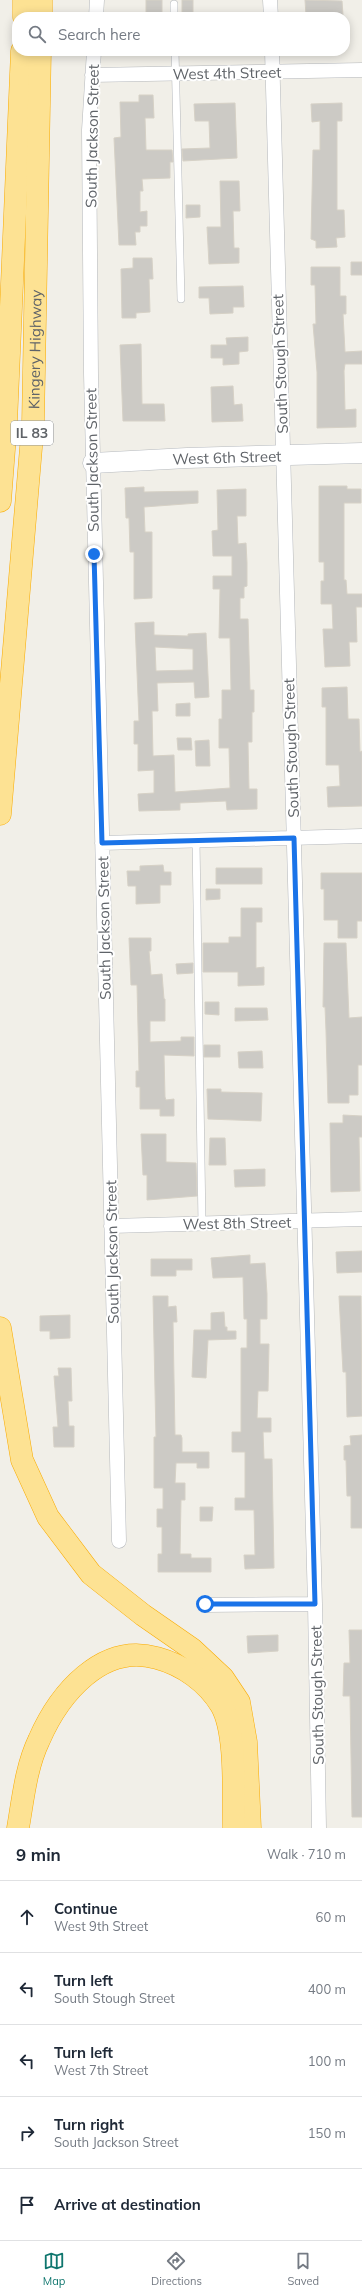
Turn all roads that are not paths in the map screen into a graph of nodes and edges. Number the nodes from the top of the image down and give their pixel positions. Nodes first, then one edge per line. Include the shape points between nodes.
1 (24, 0) edge
2 (41, 0) edge
3 (97, 0) edge
4 (270, 0) edge
5 (174, 4) dead end
6 (24, 12) edge
7 (41, 12) edge
8 (96, 12) edge
9 (174, 12) edge
10 (271, 12) edge
11 (22, 56) edge
12 (40, 56) edge
13 (94, 56) edge
14 (175, 56) edge
15 (272, 56) edge
16 (362, 70) edge
17 (272, 72) junction
18 (92, 75) junction
19 (175, 75) junction
20 (181, 299) dead end
21 (362, 453) edge
22 (283, 455) junction
23 (93, 463) junction
24 (0, 501) edge
25 (0, 814) edge
26 (362, 836) edge
27 (294, 838) junction
28 (196, 841) junction
29 (102, 843) junction
30 (362, 1219) edge
31 (304, 1221) junction
32 (202, 1224) junction
33 (111, 1226) junction
34 (0, 1328) edge
35 (120, 1541) dead end
36 (205, 1604) dead end
37 (315, 1604) junction
38 (18, 1828) edge
39 (234, 1828) edge
40 (250, 1828) edge
41 (319, 1828) edge

1 - 6 highway
2 - 7 highway
3 - 8 street
4 - 10 street
5 - 9 lane
11 - 24 highway, Kingery Highway / IL 83 via 6,423
12 - 25 highway, Kingery Highway / IL 83 via 33,424
13 - 18 street, South Jackson Street
14 - 19 lane
15 - 17 street, South Stough Street
16 - 17 street, West 4th Street
17 - 19 street, West 4th Street
17 - 22 street, South Stough Street
18 - 19 street, West 4th Street
18 - 23 street, South Jackson Street via 89,138
19 - 20 lane
21 - 22 street, West 6th Street
22 - 23 street, West 6th Street
22 - 27 street, South Stough Street
23 - 29 street, South Jackson Street
26 - 27 street
27 - 28 street
27 - 31 street, South Stough Street
28 - 29 street
28 - 32 lane
29 - 33 street, South Jackson Street
30 - 31 street, West 8th Street
31 - 32 street, West 8th Street
31 - 37 street, South Stough Street
32 - 33 street, West 8th Street
33 - 35 street, South Jackson Street
34 - 40 highway via 22,1460 48,1517 91,1574 192,1649 223,1678 239,1702 246,1742
36 - 37 street
37 - 41 street, South Stough Street
38 - 39 highway via 26,1782 38,1740 57,1707 81,1678 111,1658 146,1655 175,1663 204,1684 221,1706 231,1739

